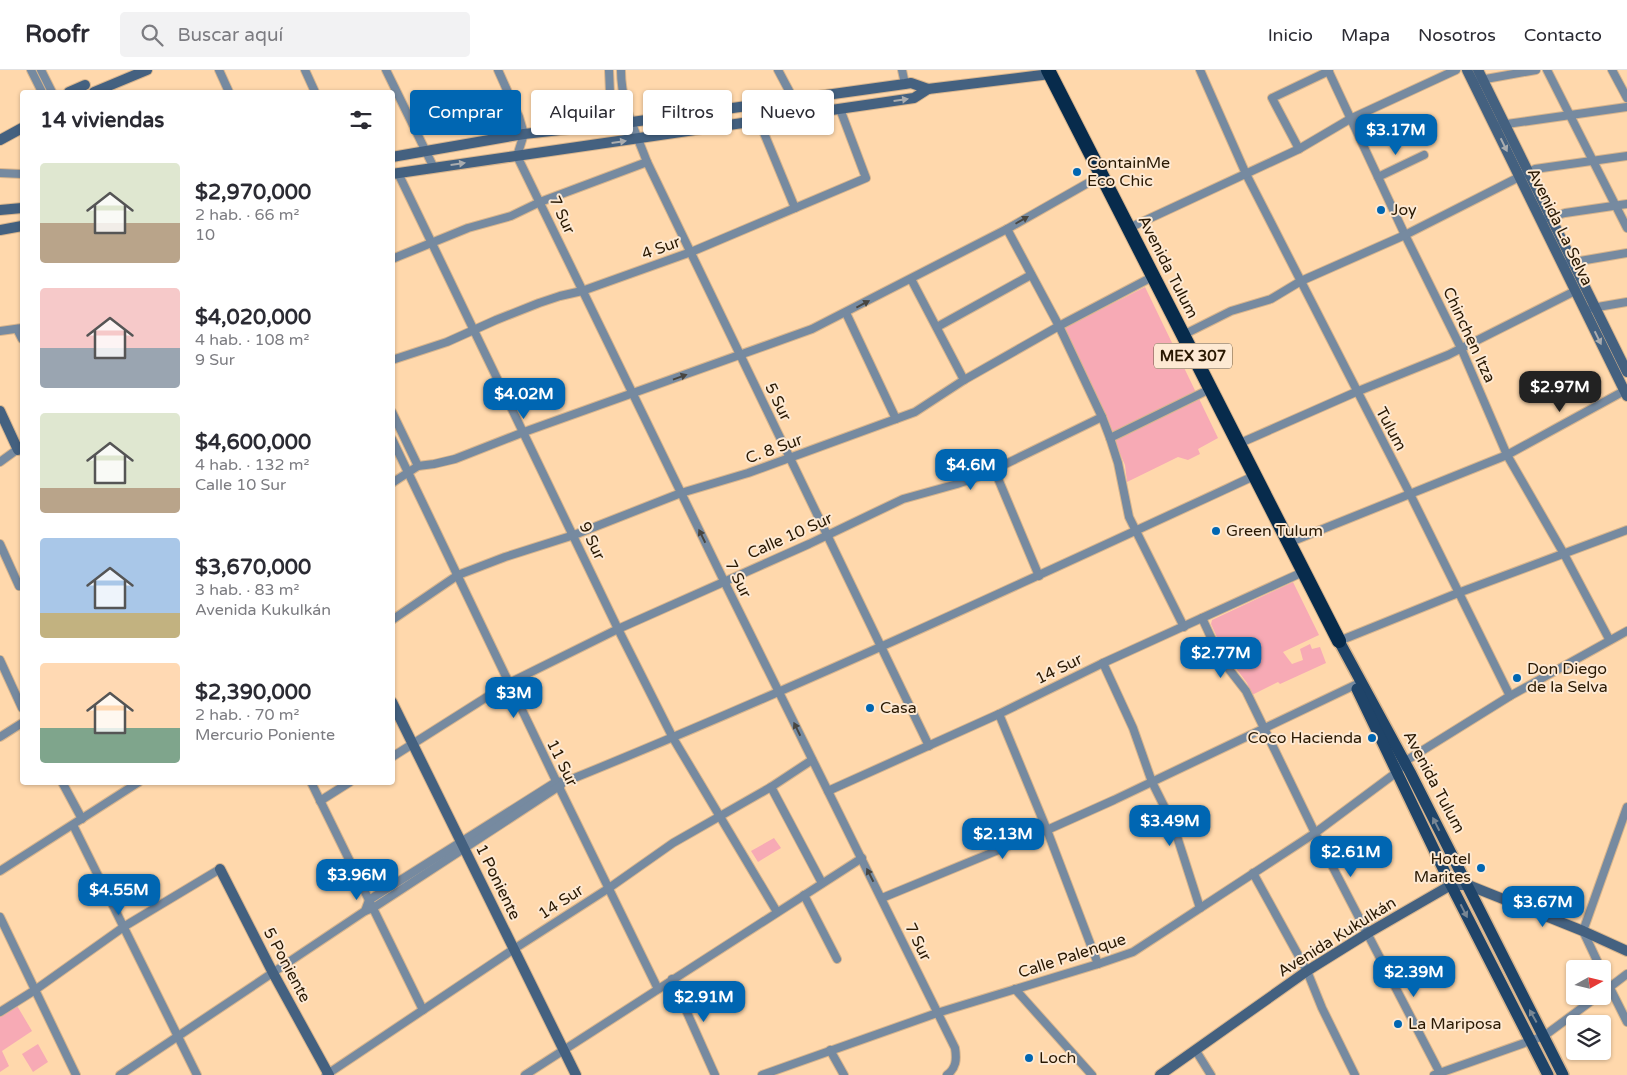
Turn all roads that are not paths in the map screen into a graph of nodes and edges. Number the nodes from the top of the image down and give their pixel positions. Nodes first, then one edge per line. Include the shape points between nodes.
1 (31, 70) edge
2 (41, 70) edge
3 (147, 70) edge
4 (219, 70) edge
5 (305, 70) edge
6 (386, 70) edge
7 (498, 70) edge
8 (609, 70) edge
9 (621, 70) edge
10 (778, 70) edge
11 (902, 70) edge
12 (1200, 70) edge
13 (1328, 70) edge
14 (1456, 70) edge
15 (1467, 70) edge
16 (1536, 70) edge
17 (1547, 70) edge
18 (1612, 70) edge
19 (1049, 72) edge
20 (1478, 77) edge
21 (905, 84) junction
22 (85, 86) dead end
23 (928, 88) junction
24 (41, 90) edge
25 (51, 90) edge
26 (74, 90) edge
27 (99, 90) edge
28 (228, 90) edge
29 (314, 90) edge
30 (610, 90) edge
31 (623, 90) edge
32 (789, 90) edge
33 (834, 94) edge
34 (1627, 98) edge
35 (742, 107) edge
36 (1627, 107) edge
37 (840, 109) junction
38 (834, 110) edge
39 (1570, 115) junction
40 (1350, 119) junction
41 (633, 122) edge
42 (742, 124) edge
43 (633, 125) edge
44 (1500, 125) junction
45 (20, 129) edge
46 (531, 133) edge
47 (524, 134) junction
48 (765, 135) edge
49 (638, 139) junction
50 (0, 140) edge
51 (1299, 149) junction
52 (427, 152) junction
53 (1424, 155) dead end
54 (517, 156) junction
55 (1627, 156) edge
56 (395, 157) edge
57 (647, 162) junction
58 (1594, 162) junction
59 (434, 168) junction
60 (0, 173) edge
61 (395, 173) edge
62 (20, 174) edge
63 (1246, 174) junction
64 (1102, 175) junction
65 (1524, 175) junction
66 (1378, 177) junction
67 (540, 202) junction
68 (1627, 204) edge
69 (1617, 206) junction
70 (20, 208) edge
71 (795, 208) junction
72 (0, 210) edge
73 (1546, 219) junction
74 (20, 226) edge
75 (1129, 228) junction
76 (1627, 228) edge
77 (1007, 229) junction
78 (0, 230) edge
79 (1405, 235) junction
80 (432, 242) junction
81 (690, 252) junction
82 (1627, 253) edge
83 (395, 258) edge
84 (1568, 263) junction
85 (1031, 275) junction
86 (1154, 276) junction
87 (911, 279) junction
88 (1301, 282) junction
89 (582, 291) junction
90 (1575, 291) junction
91 (1627, 302) edge
92 (1590, 309) junction
93 (846, 313) junction
94 (1058, 326) junction
95 (937, 327) junction
96 (20, 328) edge
97 (474, 329) junction
98 (0, 331) edge
99 (1183, 335) junction
100 (1462, 348) junction
101 (1622, 352) edge
102 (740, 356) junction
103 (1608, 357) junction
104 (395, 359) edge
105 (1627, 372) edge
106 (964, 380) junction
107 (1210, 389) junction
108 (1356, 392) junction
109 (634, 394) junction
110 (1626, 394) edge
111 (0, 411) edge
112 (1102, 417) junction
113 (395, 418) edge
114 (896, 419) junction
115 (524, 432) junction
116 (1110, 438) junction
117 (395, 444) edge
118 (1238, 444) junction
119 (20, 448) edge
120 (1507, 454) junction
121 (791, 458) junction
122 (0, 462) edge
123 (418, 466) junction
124 (994, 470) junction
125 (410, 472) junction
126 (1254, 476) junction
127 (395, 481) edge
128 (681, 493) junction
129 (1410, 494) junction
130 (1627, 530) edge
131 (1136, 531) junction
132 (574, 535) junction
133 (827, 535) junction
134 (1288, 542) junction
135 (0, 544) edge
136 (1564, 554) junction
137 (1303, 572) junction
138 (458, 575) junction
139 (1039, 576) junction
140 (724, 581) junction
141 (19, 586) dead end
142 (1458, 593) junction
143 (395, 618) edge
144 (1202, 618) junction
145 (1184, 627) junction
146 (618, 629) junction
147 (1627, 631) edge
148 (1609, 639) junction
149 (1339, 641) junction
150 (881, 647) junction
151 (0, 660) edge
152 (1103, 663) junction
153 (509, 682) junction
154 (1355, 685) junction
155 (779, 692) junction
156 (1510, 696) junction
157 (20, 704) edge
158 (395, 708) edge
159 (999, 714) junction
160 (20, 724) edge
161 (1264, 728) junction
162 (0, 737) edge
163 (673, 738) junction
164 (414, 744) junction
165 (929, 746) junction
166 (395, 755) edge
167 (812, 760) junction
168 (1404, 762) junction
169 (1397, 772) junction
170 (1152, 782) junction
171 (557, 784) junction
172 (64, 785) edge
173 (134, 785) edge
174 (312, 785) edge
175 (345, 785) edge
176 (771, 787) junction
177 (828, 791) junction
178 (320, 801) junction
179 (1627, 807) edge
180 (720, 816) junction
181 (82, 819) junction
182 (73, 824) junction
183 (1624, 825) edge
184 (1047, 830) junction
185 (1315, 833) junction
186 (463, 845) junction
187 (862, 858) junction
188 (434, 864) junction
189 (220, 869) joint
190 (0, 871) edge
191 (1253, 873) junction
192 (822, 883) junction
193 (1451, 885) junction
194 (1468, 885) junction
195 (608, 888) junction
196 (804, 895) junction
197 (882, 898) junction
198 (369, 900) junction
199 (373, 908) junction
200 (1200, 908) junction
201 (365, 911) junction
202 (777, 912) junction
203 (0, 917) edge
204 (124, 926) junction
205 (1583, 931) junction
206 (1368, 933) junction
207 (514, 949) junction
208 (1627, 951) edge
209 (836, 959) dead end
210 (1597, 960) edge
211 (1098, 964) junction
212 (1307, 971) junction
213 (274, 973) junction
214 (1627, 974) edge
215 (672, 979) junction
216 (1611, 987) edge
217 (658, 989) junction
218 (1015, 989) junction
219 (35, 990) junction
220 (1611, 990) edge
221 (1586, 1005) edge
222 (423, 1010) junction
223 (0, 1012) edge
224 (937, 1013) junction
225 (1627, 1022) edge
226 (1544, 1036) junction
227 (179, 1037) junction
228 (1531, 1041) junction
229 (564, 1050) junction
230 (830, 1050) junction
231 (1196, 1050) junction
232 (949, 1074) edge
233 (1438, 1074) edge
234 (76, 1075) edge
235 (120, 1075) edge
236 (197, 1075) edge
237 (328, 1075) edge
238 (525, 1075) edge
239 (576, 1075) edge
240 (715, 1075) edge
241 (762, 1075) edge
242 (844, 1075) edge
243 (1092, 1075) edge
244 (1160, 1075) edge
245 (1211, 1075) edge
246 (1355, 1075) edge
247 (1548, 1075) edge
248 (1563, 1075) edge

1 - 24 street
2 - 25 street
3 - 27 street
4 - 28 street
5 - 29 street
6 - 52 street
7 - 47 street via 520,117
8 - 30 street
9 - 31 street, 5 Sur
10 - 32 street
11 - 21 street
12 - 63 street, Tulum
13 - 40 street, Chinchen Itza
13 - 51 street via 1272,98
14 - 40 street
15 - 20 street, Avenida La Selva
16 - 20 street
17 - 39 street
18 - 34 street
19 - 23 street
19 - 64 highway, Avenida Tulum / MEX 307
20 - 44 street, Avenida La Selva
21 - 23 street
21 - 33 street
22 - 26 street
37 -> 23 street via 914,98
35 - 41 street
36 - 39 street
37 - 38 street
37 - 71 street, 4 Sur via 866,178
39 - 44 street
39 - 58 street
40 - 51 street
40 - 66 street, Chinchen Itza
42 - 49 street
43 - 49 street, 5 Sur
44 - 65 street, Avenida La Selva
45 - 50 street
46 - 47 street
47 - 52 street
47 - 54 street
48 - 71 street
54 -> 49 street
49 - 57 street, 5 Sur
51 - 63 street
52 - 56 street
52 - 59 street
53 - 66 street
59 -> 54 street
54 - 67 street, 7 Sur
55 - 58 street
57 - 67 street
57 - 81 street, 5 Sur
58 - 65 street via 1541,167
58 - 69 street
59 - 61 street
60 - 62 street
61 - 80 street, 9 Sur
63 - 75 street
63 - 88 street, Tulum
64 - 75 highway, Avenida Tulum / MEX 307
77 -> 64 street
65 - 73 street, Avenida La Selva
65 - 79 street
66 - 79 street, Chinchen Itza
67 - 80 street via 511,216
67 - 89 street, 7 Sur
68 - 69 street
69 - 73 street
69 - 76 street
70 - 72 street
71 - 81 street, 4 Sur
73 - 84 street, Avenida La Selva
74 - 78 street
75 - 86 highway, Avenida Tulum / MEX 307
77 - 85 street
77 - 87 street
79 - 88 street
79 - 100 street, Chinchen Itza
80 - 83 street
80 - 97 street, 9 Sur
81 - 89 street, 4 Sur
81 - 102 street, 5 Sur
82 - 84 street
84 - 90 street, Avenida La Selva
84 - 92 street, Avenida La Selva
85 - 94 street
85 - 95 street
86 - 94 street, C. 8 Sur
86 - 99 highway, Avenida Tulum / MEX 307
93 -> 87 street
87 - 95 street
88 - 99 street via 1271,299 1231,311
88 - 108 street, Tulum
89 - 97 street, 4 Sur via 553,298
89 - 109 street, 7 Sur
90 - 92 street, Avenida La Selva
90 - 100 street
91 - 92 street
92 - 101 street, Avenida La Selva
92 -> 103 street, Avenida La Selva
93 - 102 street via 812,330
93 - 114 street
94 - 106 street, C. 8 Sur
94 - 112 street
95 - 106 street
96 - 98 street
97 - 104 street, 4 Sur via 447,342
97 - 115 street, 9 Sur
99 - 107 highway, Avenida Tulum / MEX 307
100 - 108 street
100 - 120 street, Chinchen Itza
101 - 103 street
101 - 105 street, Avenida La Selva
109 -> 102 street
102 - 121 street, 5 Sur
103 - 110 street, Avenida La Selva
106 - 114 street, C. 8 Sur via 915,412
107 - 116 street
107 - 118 highway, Avenida Tulum / MEX 307
108 - 118 street
108 - 129 street, Tulum
109 - 115 street
109 - 128 street, 7 Sur
110 - 120 street
111 - 119 street
112 - 116 street
112 - 124 street, Calle 10 Sur
113 - 123 street
114 - 121 street, C. 8 Sur
115 - 123 street via 455,459
115 - 132 street, 9 Sur
116 - 131 street via 1125,504
117 - 125 street, 11 Sur
118 - 126 highway, Avenida Tulum / MEX 307
119 - 122 street
120 - 129 street
120 - 136 street, Chinchen Itza
121 - 128 street, C. 8 Sur
121 - 133 street, 5 Sur
123 - 125 street
124 - 133 street, Calle 10 Sur via 903,499
124 - 139 street
125 - 127 street
125 - 138 street, 11 Sur
126 - 131 street
126 - 134 highway, Avenida Tulum / MEX 307
128 - 132 street, C. 8 Sur
140 -> 128 street, 7 Sur
129 - 134 street
129 - 142 street, Tulum
130 - 136 street
131 - 139 street
131 - 145 street
132 - 138 street, C. 8 Sur
132 - 146 street, 9 Sur
133 - 140 street, Calle 10 Sur
133 - 150 street, 5 Sur
134 - 137 highway, Avenida Tulum / MEX 307
135 - 141 street
136 - 142 street
136 - 148 street, Chinchen Itza
137 - 144 street, 14 Sur
137 - 149 highway, Avenida Tulum / MEX 307
138 - 143 street, C. 8 Sur
138 - 153 street, 11 Sur
139 - 150 street
140 - 146 street, Calle 10 Sur
140 - 155 street, 7 Sur
142 - 149 street
142 - 156 street, Tulum
144 - 145 street, 14 Sur
144 - 161 street via 1226,668 1242,684
145 - 152 street, 14 Sur
146 - 153 street, Calle 10 Sur
146 - 163 street, 9 Sur
147 - 148 street
148 - 156 street
149 - 154 main road, Avenida Tulum / MEX 307
149 - 168 main road, Avenida Tulum / MEX 307
150 - 155 street
150 - 165 street, 5 Sur
151 - 157 street
152 - 159 street, 14 Sur
152 - 170 street via 1133,728
153 - 164 street, Calle 10 Sur
153 - 171 street, 11 Sur
154 - 161 street
154 - 169 main road, Avenida Tulum / MEX 307
155 - 163 street
167 -> 155 street, 7 Sur
156 - 168 street
158 - 164 street, 1 Poniente
159 - 165 street, 14 Sur
159 - 184 street
160 - 162 street
161 - 170 street
161 - 185 street
163 - 171 street
163 - 180 street, 9 Sur
164 - 166 street, Calle 10 Sur
164 - 186 street, 1 Poniente
165 - 177 street, 14 Sur
167 - 176 street, 14 Sur
167 - 177 street, 7 Sur
168 - 169 street, Calle Palenque
194 -> 168 main road, Avenida Tulum / MEX 307
169 - 185 street, Calle Palenque
169 - 193 main road, Avenida Tulum / MEX 307
170 - 184 street
170 - 200 street via 1179,839
171 - 186 street
171 - 195 street, 11 Sur
172 - 181 street
173 - 181 street
174 - 178 street
175 - 178 street
176 - 180 street, 14 Sur
176 - 192 street
177 - 187 street, 7 Sur
178 - 198 street
179 - 183 street
180 - 195 street, 14 Sur via 673,843
180 - 202 street, 9 Sur
181 - 182 street
182 - 190 street
182 - 204 street
183 - 205 street
184 - 197 street
184 - 211 street
185 - 191 street, Calle Palenque
185 - 206 street
186 - 188 street
186 - 207 street, 1 Poniente
187 - 192 street
197 -> 187 street, 7 Sur
188 - 198 street
188 - 199 street
189 - 204 street
189 - 213 street, 5 Poniente
191 - 200 street, Calle Palenque
191 - 212 street
192 - 196 street
193 - 194 street
193 - 206 street, Avenida Kukulkán
193 -> 228 main road, Avenida Tulum / MEX 307
194 - 205 street
226 -> 194 main road, Avenida Tulum / MEX 307
195 - 207 street, 14 Sur
195 - 217 street, 11 Sur
196 - 202 street
196 - 209 street
197 - 224 street, 7 Sur
198 - 199 street
198 - 201 street
199 - 201 street
199 - 222 street
200 - 211 street, Calle Palenque via 1133,952
201 - 213 street
202 - 215 street
203 - 219 street
204 - 219 street
204 - 227 street
205 - 208 street
205 - 210 street
206 - 212 street, Avenida Kukulkán
206 - 233 street
207 - 222 street, 14 Sur
207 - 229 street, 1 Poniente
211 - 218 street, Calle Palenque
212 - 231 street, Avenida Kukulkán
212 - 246 street
213 - 227 street
213 - 237 street, 5 Poniente
214 - 216 street
215 - 217 street
215 - 240 street
217 - 229 street
218 - 224 street, Calle Palenque
218 - 243 street
219 - 223 street
219 - 234 street
220 - 225 street
221 - 226 street
222 - 237 street, 14 Sur
224 - 230 street, Calle Palenque
224 - 232 street, 7 Sur via 956,1048 954,1068
226 - 228 street
226 - 248 main road, Avenida Tulum / MEX 307
227 - 235 street
227 - 236 street
228 - 233 street
228 - 247 main road, Avenida Tulum / MEX 307
229 - 238 street
229 - 239 street, 1 Poniente
230 - 241 street, Calle Palenque
230 - 242 street
231 - 244 street, Avenida Kukulkán
231 - 245 street

